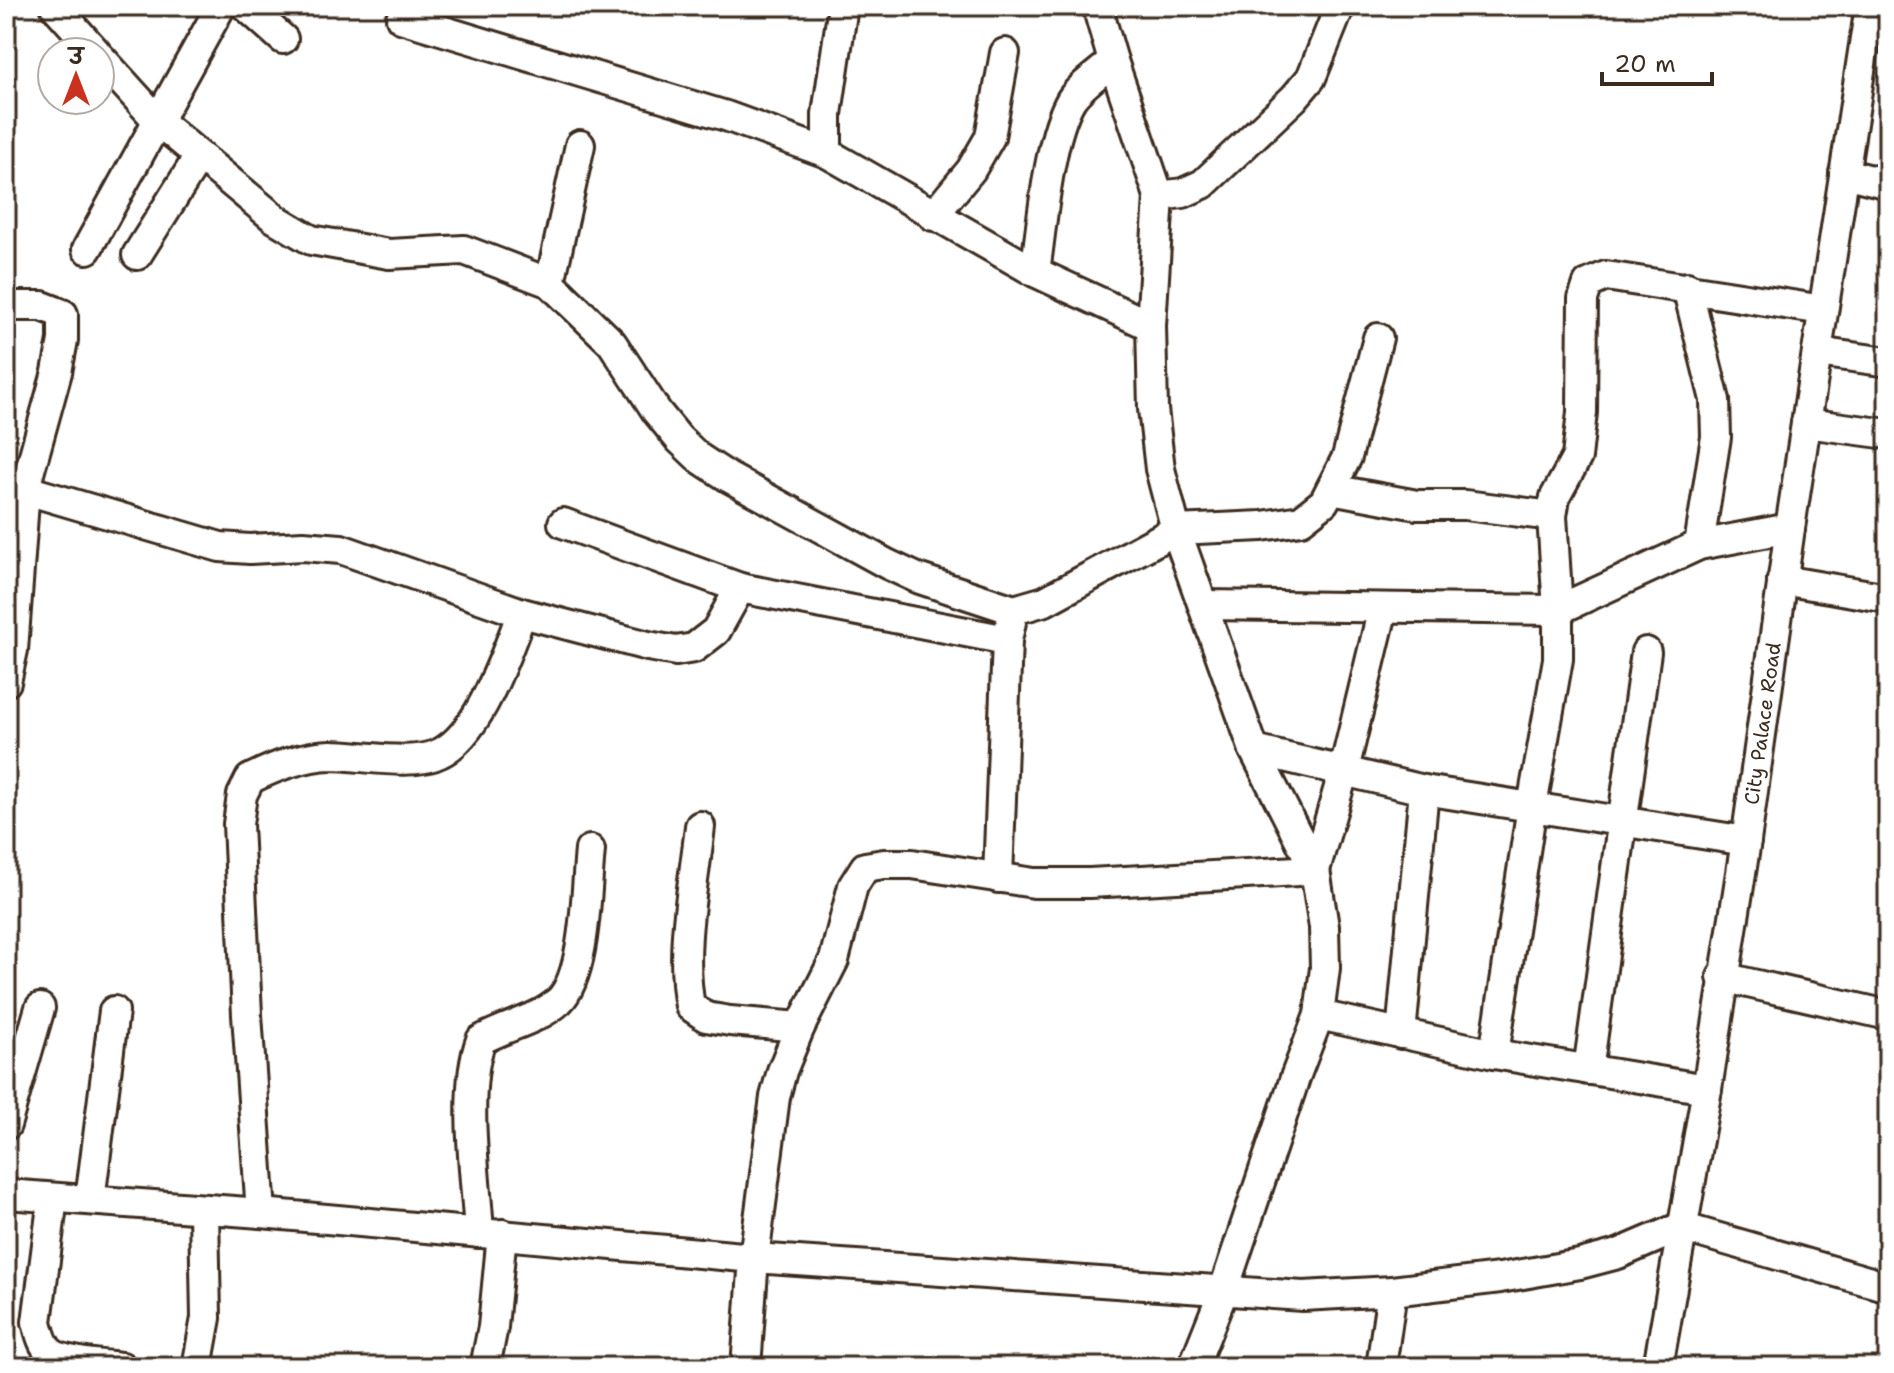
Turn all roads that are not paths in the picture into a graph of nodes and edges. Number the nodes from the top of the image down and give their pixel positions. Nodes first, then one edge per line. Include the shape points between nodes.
1 (55, 6) edge
2 (221, 6) edge
3 (246, 6) edge
4 (843, 6) edge
5 (1097, 6) edge
6 (1340, 6) edge
7 (1870, 6) edge
8 (401, 18) dead end
9 (82, 36) edge
10 (283, 39) dead end
11 (1005, 53) dead end
12 (1113, 61) junction
13 (116, 75) edge
14 (159, 122) junction
15 (580, 145) dead end
16 (827, 153) junction
17 (198, 158) junction
18 (1844, 173) junction
19 (1888, 184) edge
20 (1159, 196) junction
21 (933, 216) junction
22 (87, 249) dead end
23 (137, 255) dead end
24 (1035, 272) junction
25 (550, 283) junction
26 (1687, 287) junction
27 (6, 306) edge
28 (1823, 310) junction
29 (1151, 326) junction
30 (1378, 338) dead end
31 (1817, 352) junction
32 (1888, 362) edge
33 (1806, 423) junction
34 (1888, 434) edge
35 (16, 486) edge
36 (1331, 489) junction
37 (1552, 516) junction
38 (563, 523) dead end
39 (1790, 528) junction
40 (1176, 530) junction
41 (1699, 545) junction
42 (1782, 580) junction
43 (740, 588) junction
44 (1888, 598) edge
45 (1204, 605) junction
46 (1383, 608) junction
47 (1014, 610) junction
48 (1558, 610) junction
49 (522, 613) junction
50 (1007, 640) junction
51 (1646, 652) dead end
52 (6, 682) edge
53 (1254, 750) junction
54 (1344, 770) junction
55 (1424, 790) junction
56 (1532, 806) junction
57 (1624, 822) junction
58 (700, 826) dead end
59 (1746, 841) junction
60 (590, 850) dead end
61 (1315, 870) junction
62 (998, 878) junction
63 (1722, 977) junction
64 (40, 1008) dead end
65 (114, 1011) dead end
66 (1319, 1015) junction
67 (1888, 1015) edge
68 (800, 1027) junction
69 (1401, 1034) junction
70 (1494, 1054) junction
71 (1588, 1070) junction
72 (1707, 1089) junction
73 (6, 1125) edge
74 (6, 1194) edge
75 (53, 1198) junction
76 (90, 1200) junction
77 (204, 1210) junction
78 (261, 1213) junction
79 (1681, 1227) junction
80 (490, 1234) junction
81 (754, 1258) junction
82 (1888, 1287) edge
83 (1392, 1291) junction
84 (1223, 1292) junction
85 (122, 1367) edge
86 (197, 1367) edge
87 (485, 1367) edge
88 (746, 1367) edge
89 (1193, 1367) edge
90 (1381, 1367) edge
91 (1658, 1367) edge

1 - 9 street
2 - 14 street
3 - 10 street
4 - 16 street via 827,114
5 - 12 street
6 - 20 street via 1311,78 1294,98 1203,184
7 - 18 street, City Palace Road
8 - 16 street via 726,116
11 - 21 street via 990,137
12 - 20 street
12 - 24 street via 1072,98 1060,128
13 - 14 street
14 - 17 street
14 - 22 street
15 - 25 street
16 - 21 street
17 - 23 street
17 - 25 street via 311,240 389,254 464,250
18 - 19 street
18 - 28 street, City Palace Road
20 - 29 street
21 - 24 street
24 - 29 street
25 - 47 street via 612,343 657,412 699,458 887,564
26 - 28 street
26 - 37 street via 1606,276 1588,284 1583,299 1577,457 1555,497
26 - 41 street via 1715,400 1716,437
27 - 35 street via 42,306 63,314 57,372
28 - 31 street, City Palace Road
29 - 40 street via 1160,469
30 - 36 street via 1347,457
31 - 32 street
31 - 33 street, City Palace Road
33 - 34 street
33 - 39 street, City Palace Road
35 - 49 street via 220,547 341,549
35 - 52 street via 13,650
36 - 37 street via 1417,505
36 - 40 street via 1324,502 1301,520
37 - 48 street
38 - 43 street
39 - 41 street
39 - 42 street, City Palace Road
40 - 45 street
40 - 47 street via 1045,601
41 - 48 street
42 - 44 street
42 - 59 street, City Palace Road
43 - 49 street via 716,631 694,648 676,651
43 - 50 street
45 - 46 street
45 - 53 street
46 - 48 street
46 - 54 street
47 - 50 street
48 - 56 street via 1558,659
49 - 78 street via 476,716 441,753 418,759 304,758 250,779 242,795 247,1015
50 - 62 street
51 - 57 street
53 - 54 street
53 - 61 street
54 - 55 street
54 - 61 street
55 - 56 street
55 - 69 street
56 - 57 street
56 - 70 street
57 - 59 street
57 - 71 street
58 - 68 street via 687,947 690,1006 706,1017
59 - 63 street, City Palace Road
60 - 80 street via 572,983 560,1000 536,1016 481,1040 474,1058 471,1086
61 - 62 street via 1090,883
61 - 66 street via 1324,927
62 - 68 street via 912,864 865,867 853,886 834,960
63 - 67 street
63 - 72 street, City Palace Road
64 - 73 street
65 - 76 street
66 - 69 street
66 - 84 street
68 - 81 street via 775,1097
69 - 70 street
70 - 71 street
71 - 72 street
72 - 79 street, City Palace Road
74 - 75 street
75 - 76 street
75 - 85 street via 37,1322 41,1340 52,1355
76 - 77 street
77 - 78 street
77 - 86 street via 206,1318
78 - 80 street
79 - 82 street
79 - 83 street via 1580,1264
79 - 91 street, City Palace Road
80 - 81 street
80 - 87 street via 493,1327
81 - 84 street
81 - 88 street
83 - 84 street via 1303,1296
83 - 90 street
84 - 89 street

